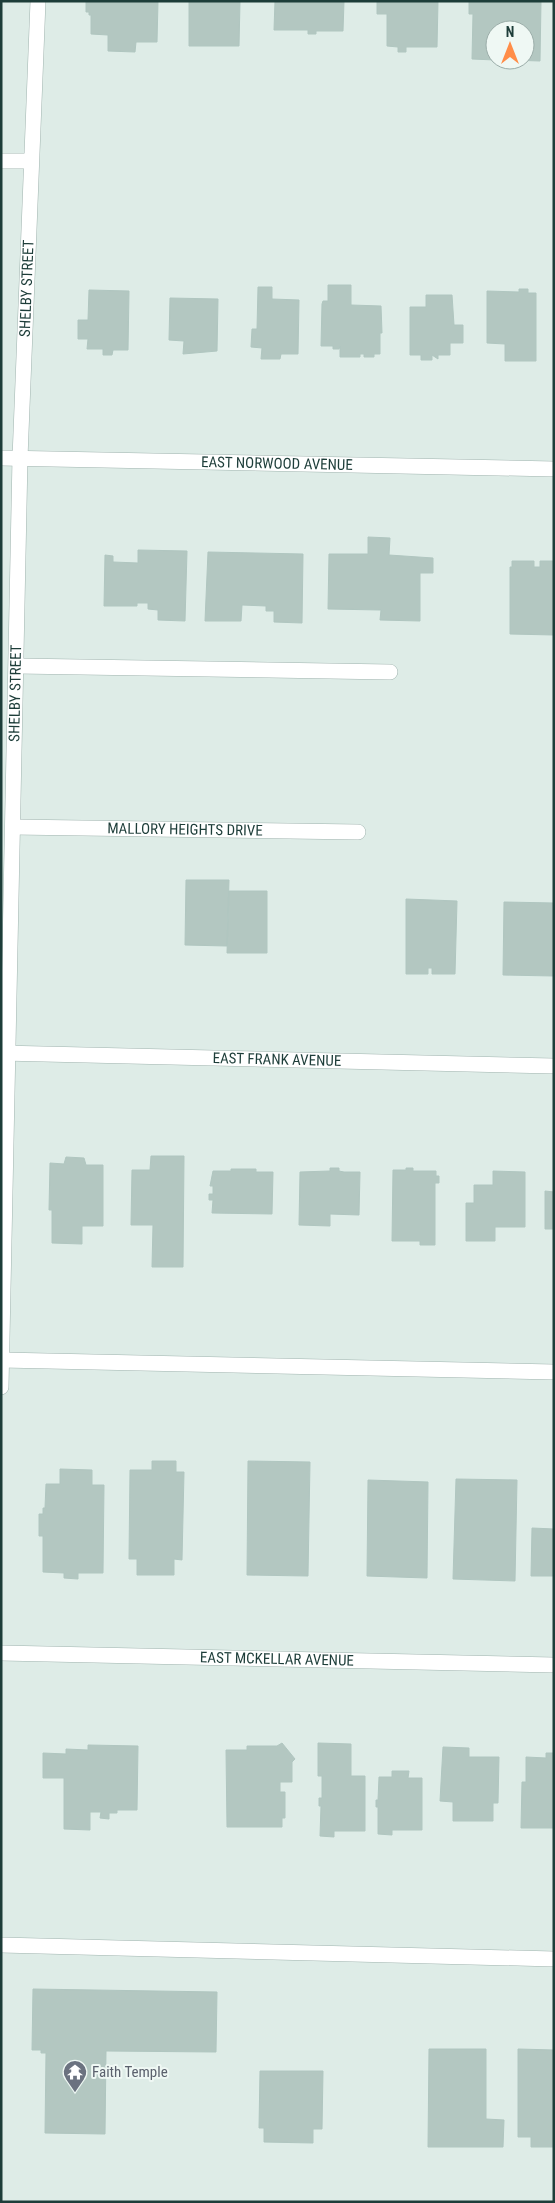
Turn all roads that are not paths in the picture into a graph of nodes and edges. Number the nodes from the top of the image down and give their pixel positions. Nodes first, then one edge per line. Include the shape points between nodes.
1 (38, 1) edge
2 (1, 161) edge
3 (32, 161) junction
4 (1, 458) edge
5 (20, 458) junction
6 (554, 469) edge
7 (17, 666) junction
8 (390, 672) dead end
9 (8, 751) edge
10 (13, 827) junction
11 (358, 832) dead end
12 (5, 1053) edge
13 (554, 1066) edge
14 (2, 1360) edge
15 (554, 1372) edge
16 (1, 1387) edge
17 (1, 1653) edge
18 (554, 1665) edge
19 (1, 1945) edge
20 (554, 1960) edge

1 - 3 street, SHELBY STREET
2 - 3 street
3 - 5 street, SHELBY STREET
4 - 5 street, EAST NORWOOD AVENUE
5 - 6 street, EAST NORWOOD AVENUE
5 - 7 street, SHELBY STREET
7 - 8 street
7 - 9 street, SHELBY STREET
9 - 10 street, SHELBY STREET
10 - 11 street, MALLORY HEIGHTS DRIVE
10 - 12 street, SHELBY STREET
12 - 13 street, EAST FRANK AVENUE
12 - 14 street, SHELBY STREET
14 - 15 street
14 - 16 street, SHELBY STREET
17 - 18 street, EAST MCKELLAR AVENUE
19 - 20 street

